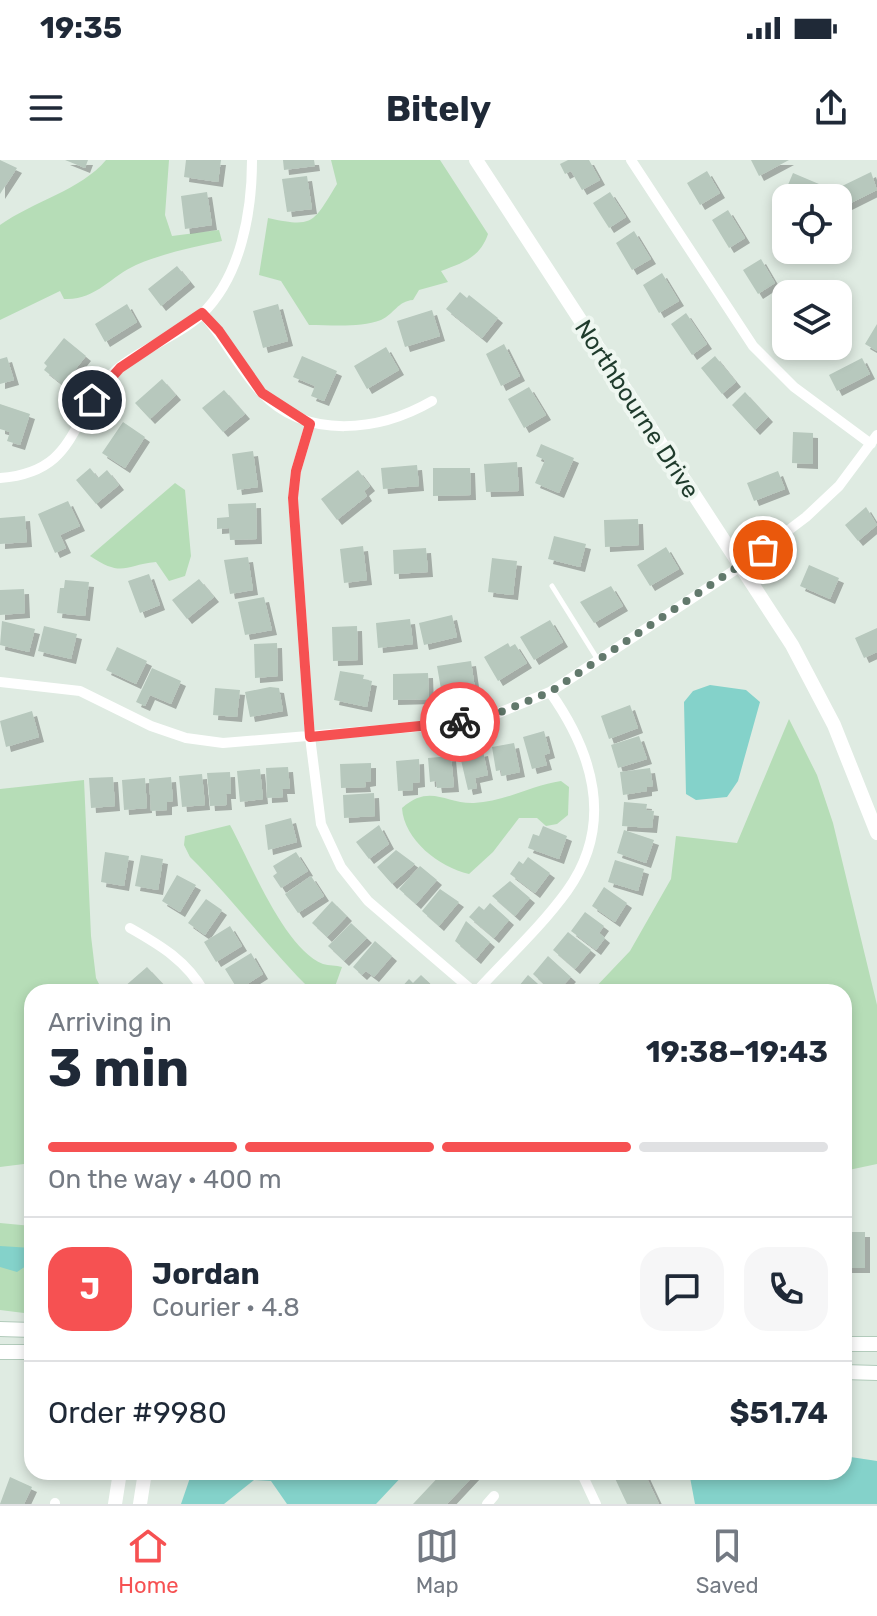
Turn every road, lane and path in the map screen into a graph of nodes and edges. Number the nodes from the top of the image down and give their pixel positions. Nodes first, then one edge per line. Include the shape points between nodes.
1 (252, 160) edge
2 (476, 160) edge
3 (631, 160) edge
4 (202, 313) junction
5 (432, 401) dead end
6 (310, 424) junction
7 (874, 440) edge
8 (0, 478) edge
9 (741, 566) junction
10 (552, 586) dead end
11 (598, 660) junction
12 (0, 682) edge
13 (550, 692) junction
14 (310, 737) junction
15 (877, 833) edge
16 (130, 928) dead end
17 (200, 984) edge
18 (466, 984) edge
19 (482, 984) edge
20 (0, 1329) edge
21 (24, 1330) edge
22 (852, 1344) edge
23 (877, 1344) edge
24 (0, 1352) edge
25 (24, 1352) edge
26 (852, 1372) edge
27 (877, 1373) edge
28 (119, 1480) edge
29 (144, 1480) edge
30 (585, 1480) edge
31 (115, 1504) edge
32 (140, 1504) edge
33 (596, 1504) edge

1 - 4 street via 240,248 229,275
2 - 9 street, Northbourne Drive
3 - 7 street via 753,346 794,387
4 - 6 street via 262,393
4 - 8 street via 108,379 70,443 50,461
5 - 6 street via 405,417 371,424
6 - 14 street via 293,498
7 - 9 street via 817,507
9 - 11 street
9 - 15 street, Northbourne Drive via 817,688
10 - 11 lane
11 - 13 street
12 - 14 street via 80,691 186,738 223,743
13 - 14 street via 496,714 451,724
13 - 19 street via 589,760 592,825 568,890
14 - 18 street via 321,824 341,867 368,901
16 - 17 street via 168,950
20 - 21 street
22 - 23 street
24 - 25 street
26 - 27 street
28 - 31 street
29 - 32 street
30 - 33 street

